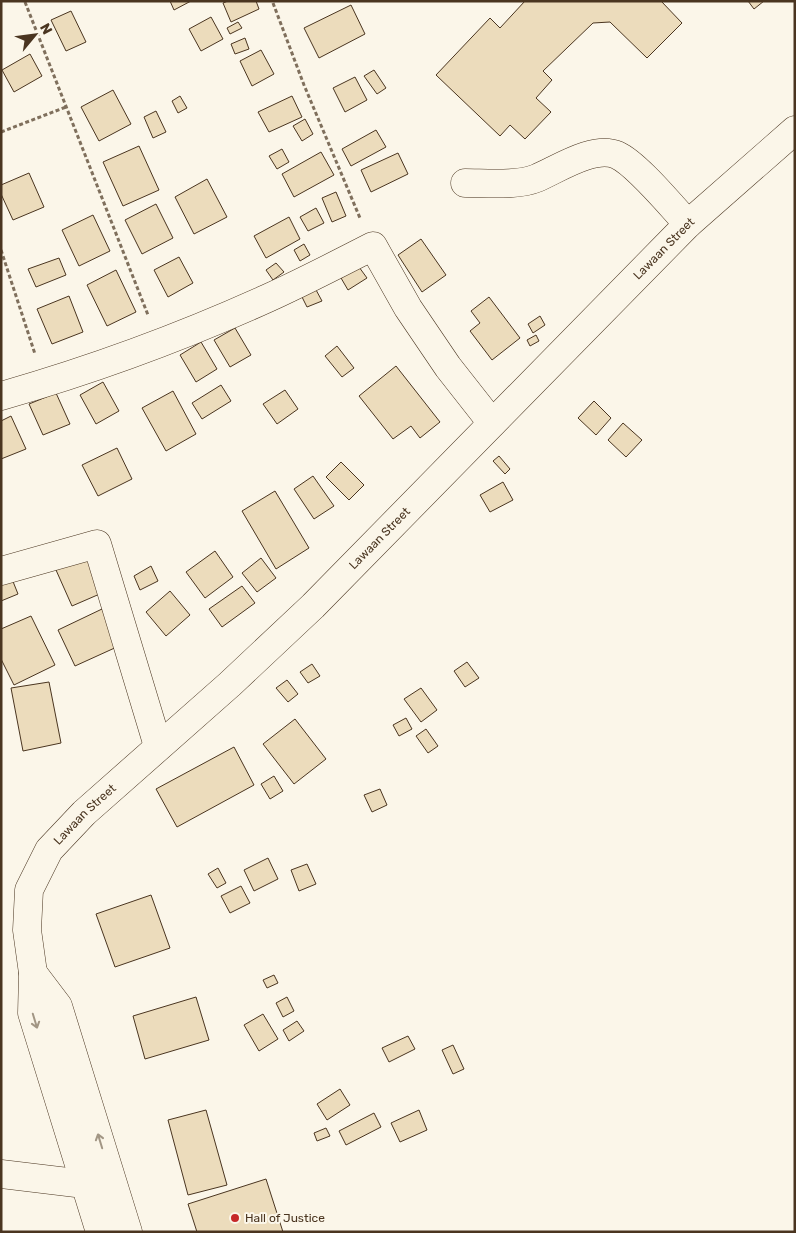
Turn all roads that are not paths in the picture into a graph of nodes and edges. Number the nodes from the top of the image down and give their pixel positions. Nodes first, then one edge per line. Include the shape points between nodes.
1 (795, 130) edge
2 (465, 183) dead end
3 (688, 224) junction
4 (1, 396) edge
5 (492, 423) junction
6 (1, 571) edge
7 (158, 746) junction
8 (33, 973) junction
9 (1, 1174) edge
10 (85, 1184) junction
11 (115, 1188) junction
12 (100, 1232) edge
13 (128, 1232) edge

1 - 3 street, Lawaan Street
2 - 3 street via 527,181 589,155 616,154 633,166
3 - 5 street, Lawaan Street
4 - 5 street via 159,344 268,298 373,246 408,308
5 - 7 street, Lawaan Street via 313,606
6 - 7 street via 97,544
7 - 8 street, Lawaan Street via 84,813 49,850 29,890 27,930
8 -> 10 street, Lawaan Street via 32,1013
11 -> 8 street via 58,1006
9 - 10 street
10 - 11 street
10 - 12 street, Lawaan Street
11 - 13 street

